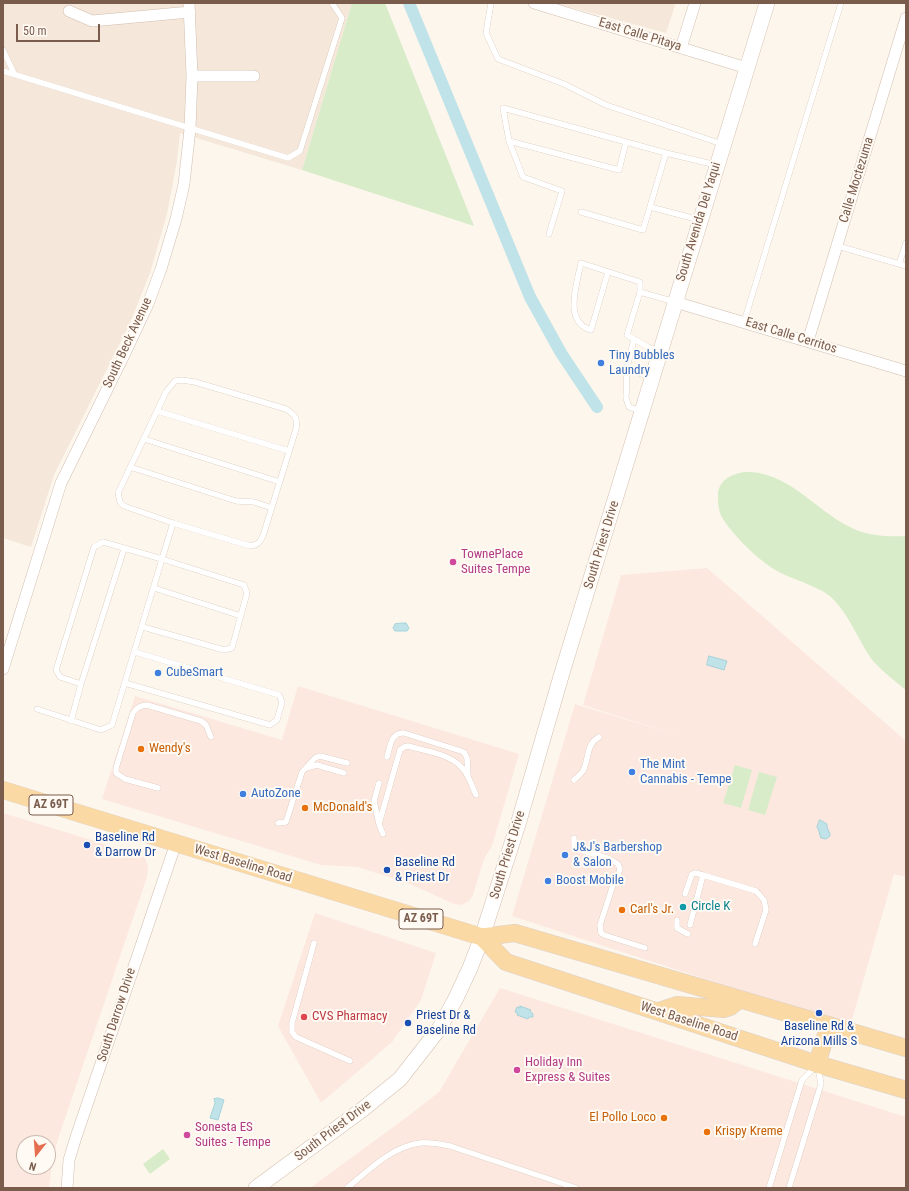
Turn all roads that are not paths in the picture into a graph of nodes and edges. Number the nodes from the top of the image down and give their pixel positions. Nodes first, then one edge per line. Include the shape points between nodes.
1 (332, 3) edge
2 (491, 3) edge
3 (534, 3) edge
4 (695, 3) edge
5 (767, 3) edge
6 (841, 3) edge
7 (190, 7) edge
8 (70, 11) dead end
9 (906, 18) edge
10 (681, 48) junction
11 (3, 50) edge
12 (747, 68) junction
13 (3, 71) edge
14 (15, 74) junction
15 (192, 76) junction
16 (254, 76) dead end
17 (190, 129) junction
18 (509, 141) junction
19 (626, 142) junction
20 (723, 144) junction
21 (666, 153) junction
22 (716, 165) junction
23 (650, 207) junction
24 (581, 212) dead end
25 (701, 220) junction
26 (549, 234) dead end
27 (906, 243) edge
28 (838, 246) junction
29 (900, 264) junction
30 (906, 266) edge
31 (608, 272) junction
32 (640, 292) junction
33 (675, 302) junction
34 (744, 322) junction
35 (634, 339) junction
36 (808, 341) junction
37 (660, 351) junction
38 (627, 368) junction
39 (906, 370) edge
40 (652, 378) junction
41 (157, 411) junction
42 (642, 412) junction
43 (144, 439) junction
44 (633, 442) joint
45 (289, 452) junction
46 (130, 467) junction
47 (280, 482) junction
48 (272, 508) junction
49 (173, 523) junction
50 (124, 549) junction
51 (162, 559) junction
52 (154, 588) junction
53 (241, 616) junction
54 (143, 627) junction
55 (135, 652) junction
56 (3, 669) edge
57 (125, 683) junction
58 (81, 684) junction
59 (38, 709) dead end
60 (71, 721) junction
61 (211, 737) dead end
62 (599, 737) dead end
63 (387, 757) dead end
64 (347, 763) dead end
65 (306, 768) junction
66 (344, 773) dead end
67 (469, 778) junction
68 (574, 780) dead end
69 (379, 783) dead end
70 (158, 788) dead end
71 (3, 790) edge
72 (476, 794) dead end
73 (278, 823) dead end
74 (379, 824) junction
75 (382, 834) dead end
76 (574, 838) dead end
77 (176, 843) junction
78 (703, 875) junction
79 (685, 894) dead end
80 (677, 920) dead end
81 (690, 926) dead end
82 (688, 934) dead end
83 (482, 937) junction
84 (314, 942) dead end
85 (755, 944) dead end
86 (645, 948) dead end
87 (740, 999) junction
88 (659, 1012) junction
89 (829, 1025) junction
90 (906, 1048) edge
91 (350, 1061) dead end
92 (817, 1064) junction
93 (906, 1090) edge
94 (67, 1188) edge
95 (256, 1188) edge
96 (347, 1188) edge
97 (576, 1188) edge
98 (768, 1188) edge
99 (789, 1188) edge

1 - 17 lane via 342,18 300,151 288,158
2 - 20 lane via 486,34 498,59 564,84 606,104
3 - 10 street, East Calle Pitaya
4 - 10 street
5 - 12 street, South Avenida Del Yaqui
6 - 34 lane
7 - 8 street via 92,21
7 - 15 street, South Beck Avenue
9 - 28 street, Calle Moctezuma
10 - 12 street, East Calle Pitaya
11 - 14 lane
12 - 20 street, South Avenida Del Yaqui
13 - 14 lane
14 - 17 lane
15 - 16 street
15 - 17 street, South Beck Avenue
17 - 56 street, South Beck Avenue via 184,184 161,269 135,331 61,483
18 - 19 lane via 619,170
18 - 19 lane via 503,108
18 - 26 lane via 523,177 562,191
19 - 21 lane
20 - 22 street, South Avenida Del Yaqui
21 - 22 lane
21 - 23 lane
22 - 25 street, South Avenida Del Yaqui
23 - 24 lane via 643,230
23 - 25 lane
25 - 33 street, South Avenida Del Yaqui
27 - 29 lane
28 - 29 lane
28 - 36 street, Calle Moctezuma
29 - 30 lane
31 - 31 lane via 581,264 574,302 575,315 584,328 591,330
31 - 32 lane via 640,282
32 - 33 lane
32 - 35 lane via 627,335
33 - 34 street, East Calle Cerritos
33 - 37 street, South Avenida Del Yaqui
34 - 36 street, East Calle Cerritos
35 - 37 lane
35 - 38 lane
36 - 39 street, East Calle Cerritos
37 - 40 street, South Avenida Del Yaqui
38 - 40 lane
38 - 42 lane via 628,407
40 - 42 street, South Avenida Del Yaqui
41 - 43 lane
41 - 45 lane
41 - 45 lane via 171,384 182,380 286,409 298,422
42 - 44 street, South Avenida Del Yaqui
43 - 46 lane
43 - 47 lane
44 - 83 street, South Priest Drive
45 - 47 lane
46 - 48 lane via 236,501 254,502
46 - 49 lane via 118,493 120,502 124,506
47 - 48 lane
48 - 49 lane via 263,536 255,546
49 - 51 lane
50 - 51 lane
50 - 58 lane
50 - 58 lane via 103,542 94,547 56,670 60,677
51 - 52 lane
51 - 53 lane via 244,585 247,593
52 - 53 lane
52 - 54 lane
53 - 54 lane via 232,648 224,650
54 - 55 lane
55 - 57 lane
55 - 57 lane via 278,695 282,702 277,720 270,725
57 - 60 lane via 112,725 101,730
58 - 60 lane
59 - 60 lane
61 - 70 lane via 206,725 201,722 147,705 135,709 116,773 125,779
62 - 68 lane via 590,745 583,772
63 - 67 lane via 394,736 399,732 404,733 464,752
64 - 65 lane via 320,756
65 - 66 lane via 317,765
65 - 73 lane via 302,772 286,822
67 - 72 lane
67 - 74 lane via 464,770 450,759 404,747 400,750
69 - 74 lane via 374,801
71 - 77 main road, West Baseline Road / AZ 69T
74 - 75 lane
76 - 86 lane via 574,848 610,859 618,864 620,869 612,885 600,925 601,933
77 - 83 main road, West Baseline Road / AZ 69T
77 - 94 street, South Darrow Drive via 76,1137 69,1160
78 - 79 lane via 692,874
78 - 81 lane
78 - 85 lane via 756,891 764,900 766,910
80 - 82 lane via 677,928
83 - 87 main road, West Baseline Road via 515,933
83 - 88 main road, West Baseline Road via 506,962
83 - 95 street, South Priest Drive via 456,998 438,1029 400,1079
84 - 91 lane via 292,1023 292,1032 296,1037
87 - 88 main road via 724,1009 677,1005
87 - 89 main road, West Baseline Road
88 - 92 main road, West Baseline Road
89 - 90 main road, West Baseline Road
89 - 92 main road
92 - 93 main road, West Baseline Road
92 - 98 lane via 802,1080
92 - 99 lane via 821,1084
96 - 97 lane via 389,1156 409,1146 438,1143

